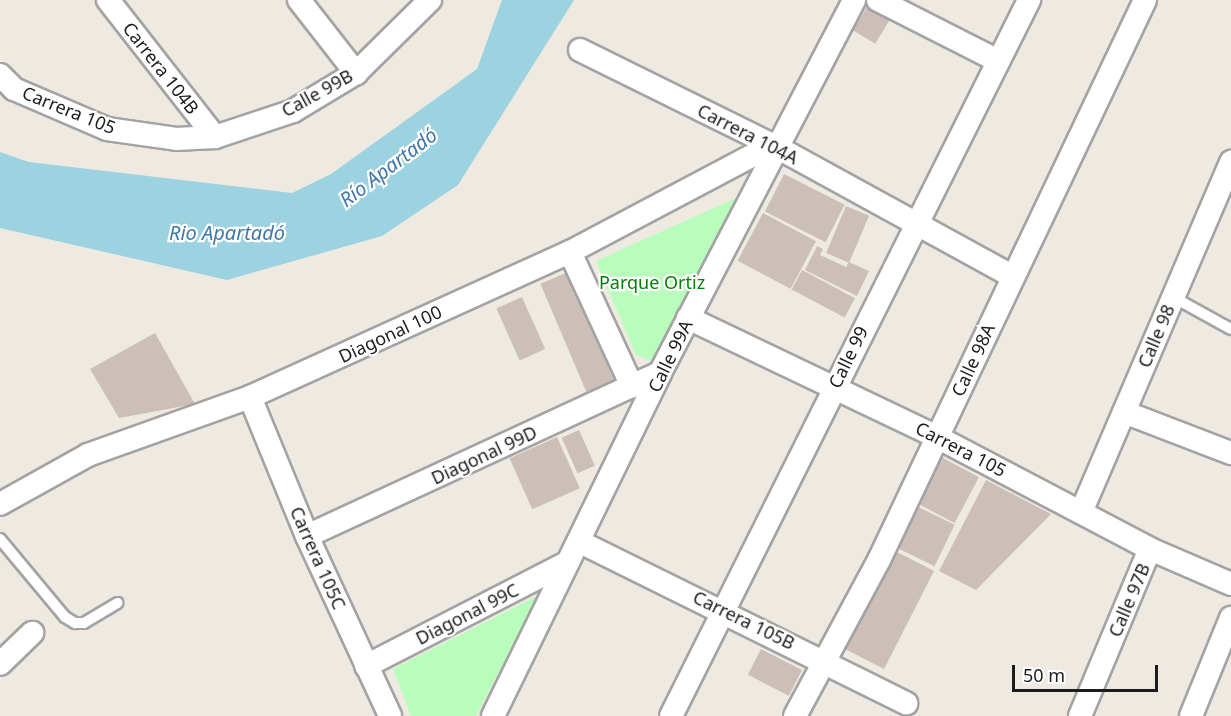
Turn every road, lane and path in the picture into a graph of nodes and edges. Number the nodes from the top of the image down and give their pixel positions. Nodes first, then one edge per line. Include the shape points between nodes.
1 (108, 0) edge
2 (299, 0) edge
3 (430, 0) edge
4 (854, 0) edge
5 (878, 0) edge
6 (1029, 0) edge
7 (1144, 0) edge
8 (580, 50) dead end
9 (998, 61) junction
10 (356, 73) junction
11 (0, 75) edge
12 (215, 137) junction
13 (776, 147) junction
14 (1231, 162) edge
15 (1226, 186) edge
16 (914, 224) junction
17 (570, 252) junction
18 (1012, 276) junction
19 (1173, 297) junction
20 (688, 318) junction
21 (1231, 329) edge
22 (660, 373) junction
23 (632, 386) junction
24 (834, 386) junction
25 (250, 397) junction
26 (1124, 412) junction
27 (937, 437) junction
28 (1231, 453) edge
29 (0, 504) edge
30 (1082, 510) junction
31 (307, 536) junction
32 (0, 539) edge
33 (580, 542) junction
34 (1150, 549) junction
35 (568, 562) junction
36 (1231, 584) edge
37 (117, 603) dead end
38 (724, 610) junction
39 (1231, 618) edge
40 (32, 633) dead end
41 (824, 659) junction
42 (0, 664) edge
43 (366, 666) junction
44 (906, 703) dead end
45 (390, 716) edge
46 (493, 716) edge
47 (670, 716) edge
48 (795, 716) edge
49 (1080, 716) edge
50 (1191, 716) edge

1 - 12 street, Carrera 104B
2 - 10 street
3 - 10 street, Calle 99B
4 - 13 street, Calle 99A
5 - 9 street
6 - 9 street, Calle 99
7 - 18 street, Calle 98A
8 - 13 street, Carrera 104A
9 - 16 street, Calle 99
10 - 12 street, Calle 99B via 293,111
11 - 12 street, Carrera 105 via 14,89 107,129 176,138
13 - 16 street, Carrera 104A
13 - 17 street, Diagonal 100
13 - 20 street, Calle 99A
14 - 15 street, Calle 98
15 - 19 street, Calle 98
16 - 18 street, Carrera 104A
16 - 24 street, Calle 99
17 - 23 street
17 - 25 street, Diagonal 100
18 - 27 street, Calle 98A
19 - 21 lane
19 - 26 street, Calle 98
20 - 22 street, Calle 99A
20 - 24 street, Carrera 105
22 - 23 street, Diagonal 99D
22 - 33 street, Calle 99A
23 - 31 street, Diagonal 99D
24 - 27 street, Carrera 105
24 - 38 street, Calle 99
25 - 29 street, Diagonal 100 via 88,455
25 - 31 street, Carrera 105C
26 - 28 street
26 - 30 street, Calle 98
27 - 30 street, Carrera 105
27 - 41 street, Calle 98A via 879,560
30 - 34 street, Carrera 105
31 - 43 street, Carrera 105C
32 - 37 lane via 65,617 75,623 84,623
33 - 35 street, Calle 99A
33 - 38 street, Carrera 105B
34 - 36 street, Carrera 105
34 - 49 street, Calle 97B
35 - 43 street, Diagonal 99C
35 - 46 street, Calle 99A
38 - 41 street, Carrera 105B
38 - 47 street, Calle 99
39 - 50 street
40 - 42 street
41 - 44 street, Carrera 105B
41 - 48 street, Calle 98A
43 - 45 street, Carrera 105C

